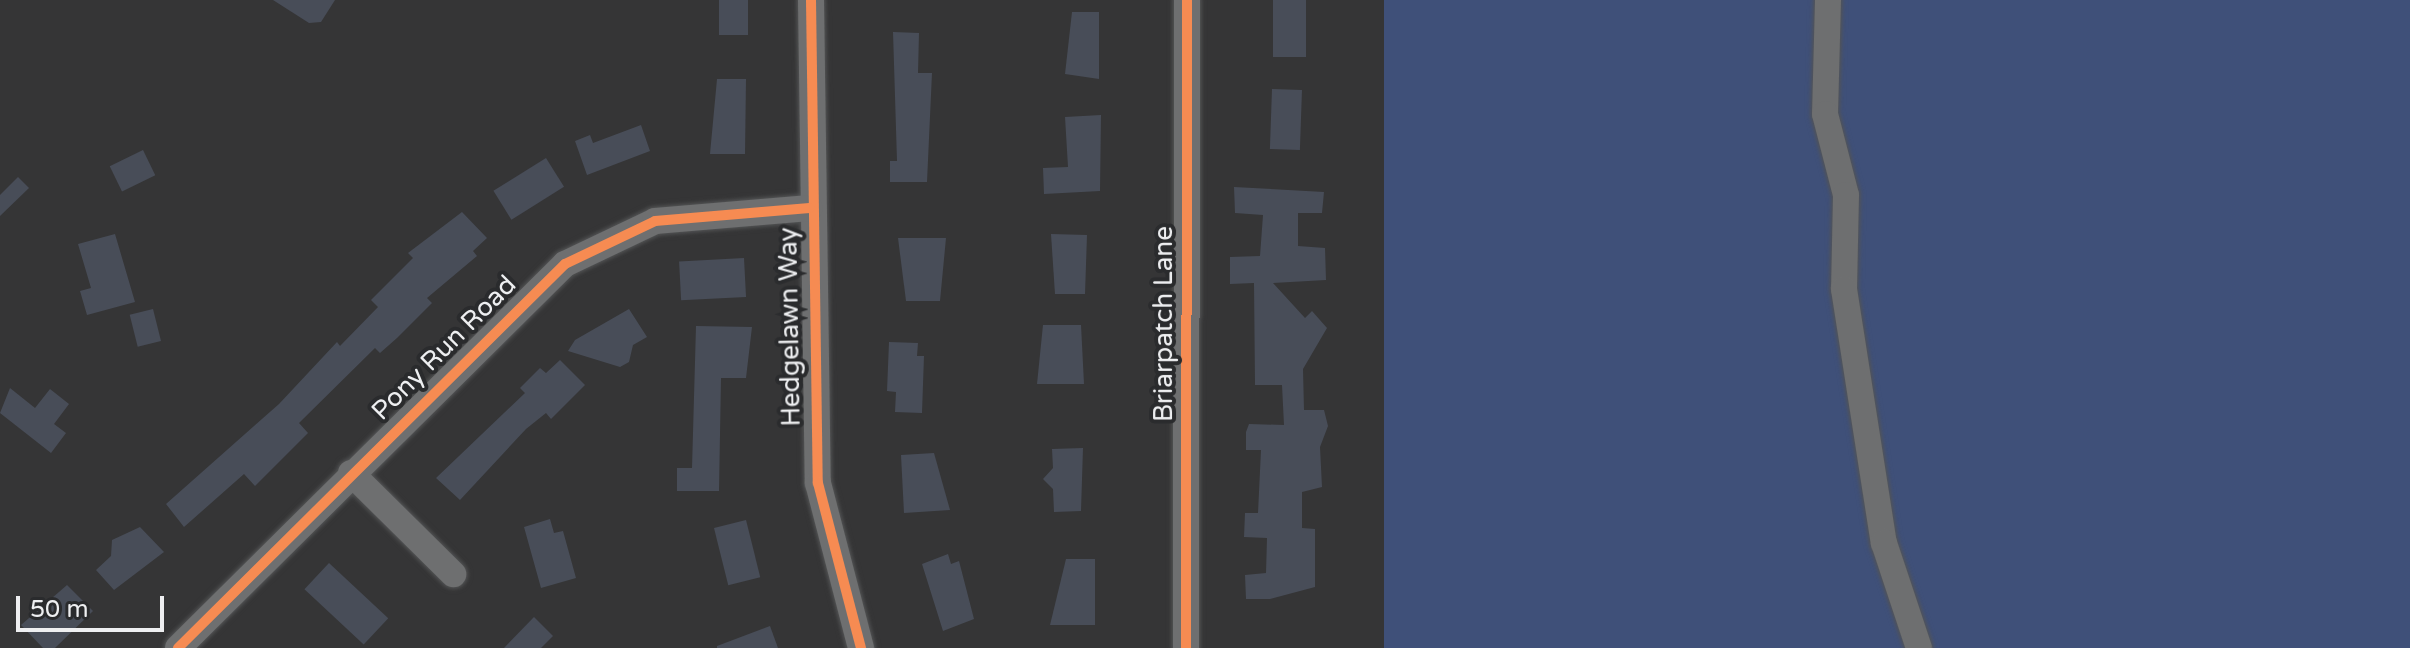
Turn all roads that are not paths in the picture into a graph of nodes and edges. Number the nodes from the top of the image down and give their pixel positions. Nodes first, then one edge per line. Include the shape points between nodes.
1 (811, 0) edge
2 (1187, 0) edge
3 (1828, 0) edge
4 (809, 208) junction
5 (351, 473) junction
6 (453, 574) dead end
7 (178, 648) edge
8 (861, 648) edge
9 (1186, 648) edge
10 (1919, 648) edge

1 - 4 street, Hedgelawn Way
2 - 9 street, Briarpatch Lane
3 - 10 street via 1825,114 1846,195 1844,289 1884,543
4 - 5 street, Pony Run Road via 681,215 598,244 537,285
4 - 8 street, Hedgelawn Way via 818,483
5 - 6 street
5 - 7 street, Pony Run Road

